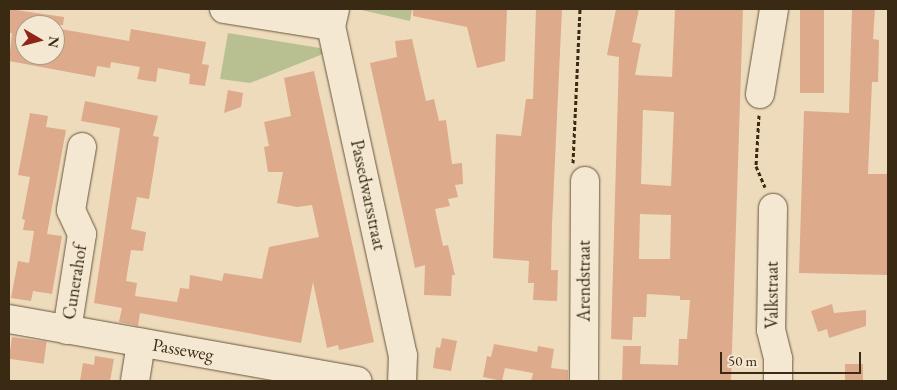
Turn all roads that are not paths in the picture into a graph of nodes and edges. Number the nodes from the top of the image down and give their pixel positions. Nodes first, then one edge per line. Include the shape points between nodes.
1 (224, 9) edge
2 (774, 9) edge
3 (333, 18) edge
4 (760, 94) road end
5 (82, 147) dead end
6 (585, 181) road end
7 (773, 208) road end
8 (9, 319) edge
9 (67, 330) junction
10 (141, 342) junction
11 (135, 381) edge
12 (358, 381) edge
13 (402, 381) edge
14 (584, 381) edge
15 (778, 381) edge

1 - 3 street
2 - 4 street
3 - 13 street, Passedwarsstraat via 403,355
5 - 9 street, Cunerahof via 71,210 82,234
6 - 14 street, Arendstraat
7 - 15 street, Valkstraat via 771,330 778,359
8 - 9 street, Passeweg
9 - 10 street, Passeweg
10 - 11 street
10 - 12 street, Passeweg

